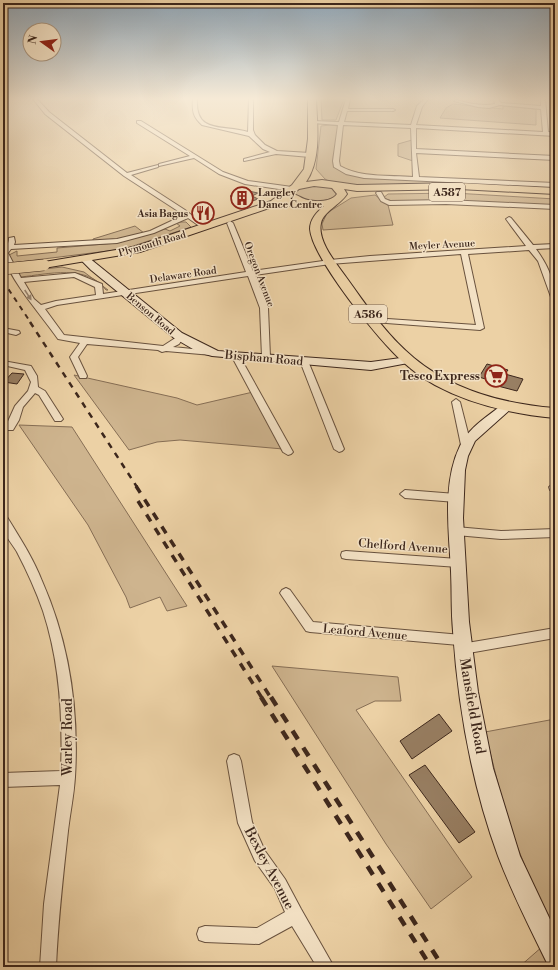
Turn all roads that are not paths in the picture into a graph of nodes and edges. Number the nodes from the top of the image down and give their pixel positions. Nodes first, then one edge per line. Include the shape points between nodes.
1 (87, 144) edge
2 (173, 144) edge
3 (261, 144) edge
4 (311, 144) edge
5 (338, 144) edge
6 (414, 144) edge
7 (414, 150) junction
8 (274, 153) junction
9 (310, 155) junction
10 (192, 157) junction
11 (555, 158) edge
12 (246, 160) dead end
13 (308, 170) junction
14 (126, 175) junction
15 (416, 178) junction
16 (331, 184) junction
17 (555, 185) edge
18 (292, 189) junction
19 (555, 192) edge
20 (379, 193) junction
21 (555, 197) edge
22 (339, 199) junction
23 (302, 202) junction
24 (274, 203) junction
25 (555, 207) edge
26 (187, 216) junction
27 (509, 219) dead end
28 (230, 223) dead end
29 (315, 223) junction
30 (204, 227) junction
31 (12, 238) dead end
32 (555, 246) edge
33 (9, 247) junction
34 (533, 248) junction
35 (464, 252) junction
36 (88, 262) junction
37 (330, 262) junction
38 (3, 269) edge
39 (251, 274) junction
40 (19, 280) junction
41 (552, 282) edge
42 (126, 292) junction
43 (100, 296) junction
44 (555, 297) edge
45 (40, 308) junction
46 (373, 320) junction
47 (3, 330) edge
48 (16, 333) dead end
49 (180, 337) junction
50 (85, 341) junction
51 (162, 350) junction
52 (216, 354) junction
53 (235, 355) junction
54 (405, 357) junction
55 (266, 358) junction
56 (304, 361) junction
57 (3, 363) edge
58 (83, 376) dead end
59 (34, 388) junction
60 (456, 402) dead end
61 (506, 407) junction
62 (555, 413) edge
63 (58, 419) dead end
64 (3, 421) edge
65 (466, 444) junction
66 (340, 449) dead end
67 (288, 452) dead end
68 (405, 494) dead end
69 (456, 498) junction
70 (3, 520) edge
71 (456, 531) junction
72 (555, 533) edge
73 (346, 555) dead end
74 (458, 563) junction
75 (286, 593) dead end
76 (555, 633) edge
77 (462, 644) junction
78 (234, 761) dead end
79 (68, 778) junction
80 (3, 780) edge
81 (295, 915) junction
82 (205, 934) dead end
83 (555, 955) edge
84 (48, 967) edge
85 (326, 967) edge

1 - 14 street
2 - 10 street
3 - 8 street
4 - 9 main road
5 - 15 street via 336,161 341,170 360,176
6 - 7 street
7 - 11 street
7 - 15 street
8 - 9 street
8 - 12 street via 257,154
9 - 13 main road
10 - 14 street
10 - 18 street via 247,184
13 - 16 main road via 317,178
13 - 18 main road
14 - 26 street
15 - 17 street
16 - 18 main road via 313,182
16 - 19 main road, A587 via 357,188 459,186
16 - 22 main road via 341,190
18 - 23 main road via 294,198
18 - 24 main road, Plymouth Road
20 - 21 main road, A587 via 452,192
20 - 22 main road, A587 via 356,194
20 - 25 street via 383,200 389,203 446,202
22 - 23 main road, Plymouth Road via 320,204
22 - 29 main road via 321,213
23 - 24 main road, Plymouth Road
23 - 29 main road, A586 via 308,207
24 - 30 main road, Plymouth Road
26 - 30 street
26 - 33 street, Plymouth Road via 152,232 117,241
27 - 34 street
28 - 39 street, Oregon Avenue
29 - 37 main road, A586 via 316,233
30 - 36 main road, Plymouth Road via 136,250
31 - 33 street
32 - 34 street, Meyler Avenue
33 - 40 street via 5,253
34 - 35 street, Meyler Avenue
34 - 41 street
35 - 37 street, Meyler Avenue
35 - 46 street via 480,328
36 - 38 main road, Plymouth Road, bridge via 69,261
36 - 42 street, Benson Road
37 - 39 street, Delaware Road
37 - 46 main road, A586
39 - 42 street, Delaware Road
39 - 55 street, Oregon Avenue via 264,308
40 - 43 street via 77,275 99,286
40 -> 45 street via 31,300
41 - 44 street
42 - 43 street, Delaware Road
42 - 49 street, Benson Road
43 - 45 street, Delaware Road via 56,302
45 - 50 street, Bispham Road via 63,338
46 - 54 main road, A586
47 - 48 street
49 - 51 street
49 - 52 street, Benson Road via 200,349
50 - 51 street, Bispham Road
50 - 58 street via 74,357
51 - 52 street, Bispham Road
52 - 53 street, Bispham Road
53 - 55 street, Bispham Road
53 - 67 street
54 - 56 street, Bispham Road via 382,366
54 - 61 main road, A586 via 430,376 488,402
55 - 56 street, Bispham Road
56 - 66 street
57 - 59 street via 13,368 30,370 35,380
59 - 63 street via 42,393
59 - 64 street via 17,411 18,417 12,425
60 - 65 street, Mansfield Road
61 - 62 main road, A586
61 - 65 street, Mansfield Road via 478,429
65 - 69 street, Mansfield Road
68 - 69 street
69 - 71 street, Mansfield Road
70 - 79 street, Warley Road via 32,568 53,622 63,662 69,731
71 - 72 street via 501,535
71 - 74 street, Mansfield Road
73 - 74 street, Chelford Avenue
74 - 77 street, Mansfield Road
75 - 77 street, Leaford Avenue via 310,627
76 - 77 street, Leaford Avenue
77 - 83 street, Mansfield Road via 478,741 505,844
78 - 81 street, Bexley Avenue via 245,823 260,856 280,884
79 - 80 street
79 - 84 street, Warley Road via 51,916
81 - 82 street via 259,936
81 - 85 street, Bexley Avenue

